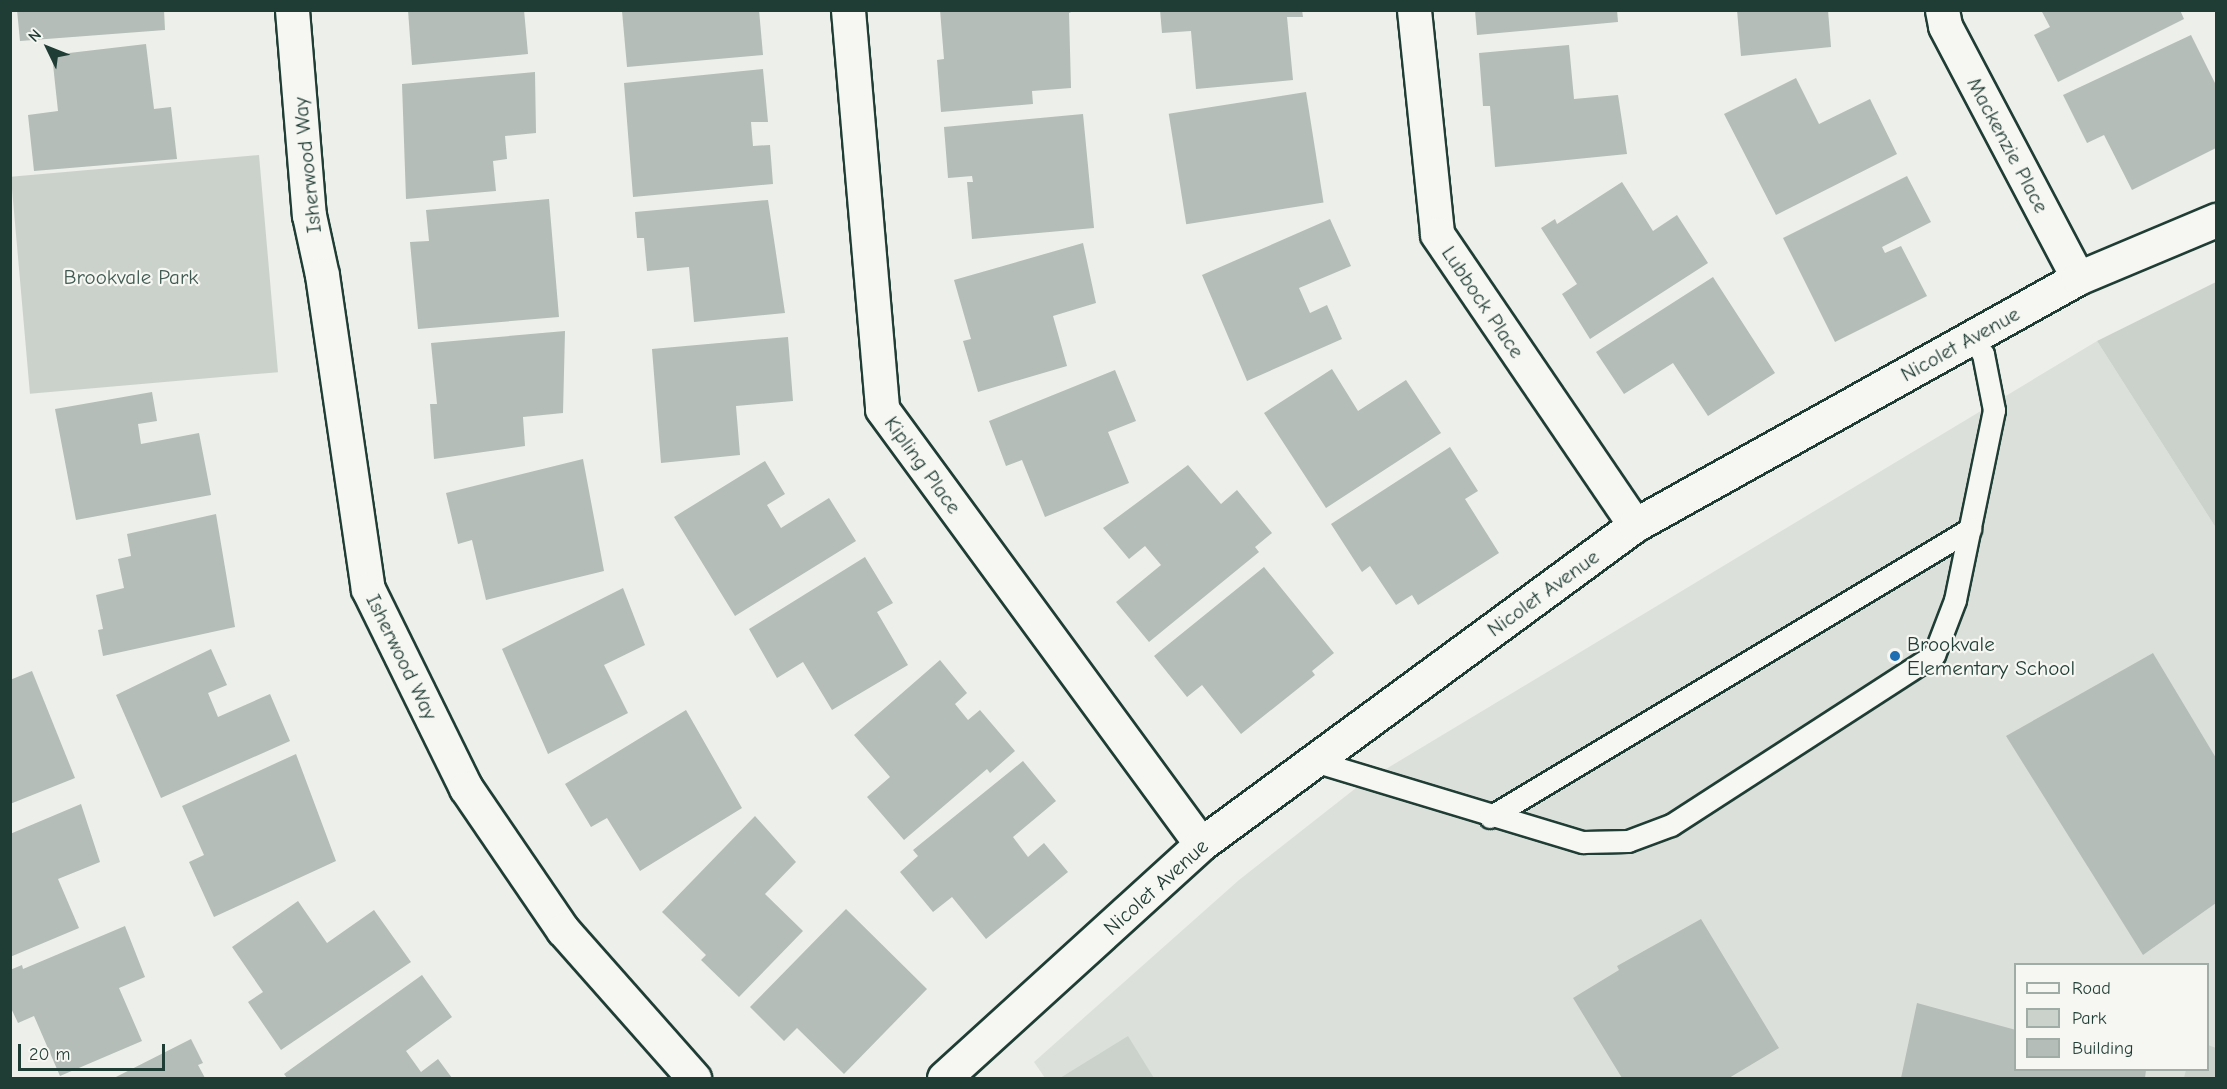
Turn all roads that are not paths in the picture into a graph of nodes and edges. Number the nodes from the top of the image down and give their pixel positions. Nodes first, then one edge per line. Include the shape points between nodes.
1 (292, 10) edge
2 (848, 10) edge
3 (1414, 10) edge
4 (1942, 10) edge
5 (2217, 219) edge
6 (2078, 278) junction
7 (1972, 338) junction
8 (1635, 525) junction
9 (1970, 529) junction
10 (1314, 762) junction
11 (1490, 817) junction
12 (1201, 844) junction
13 (694, 1078) edge
14 (944, 1078) edge

1 - 13 street, Isherwood Way via 309,215 322,274 368,589 466,788 563,930
2 - 12 street, Kipling Place via 882,409
3 - 8 street, Lubbock Place via 1437,234
4 - 6 street, Mackenzie Place via 1945,26
5 - 6 street, Nicolet Avenue
6 - 7 street, Nicolet Avenue
7 - 8 street, Nicolet Avenue
7 - 9 lane via 1983,354 1994,410
8 - 10 street, Nicolet Avenue
9 - 11 lane
9 - 11 lane via 1955,600 1934,655 1671,825 1628,841 1583,842
10 - 11 lane
10 - 12 street, Nicolet Avenue
12 - 14 street, Nicolet Avenue

